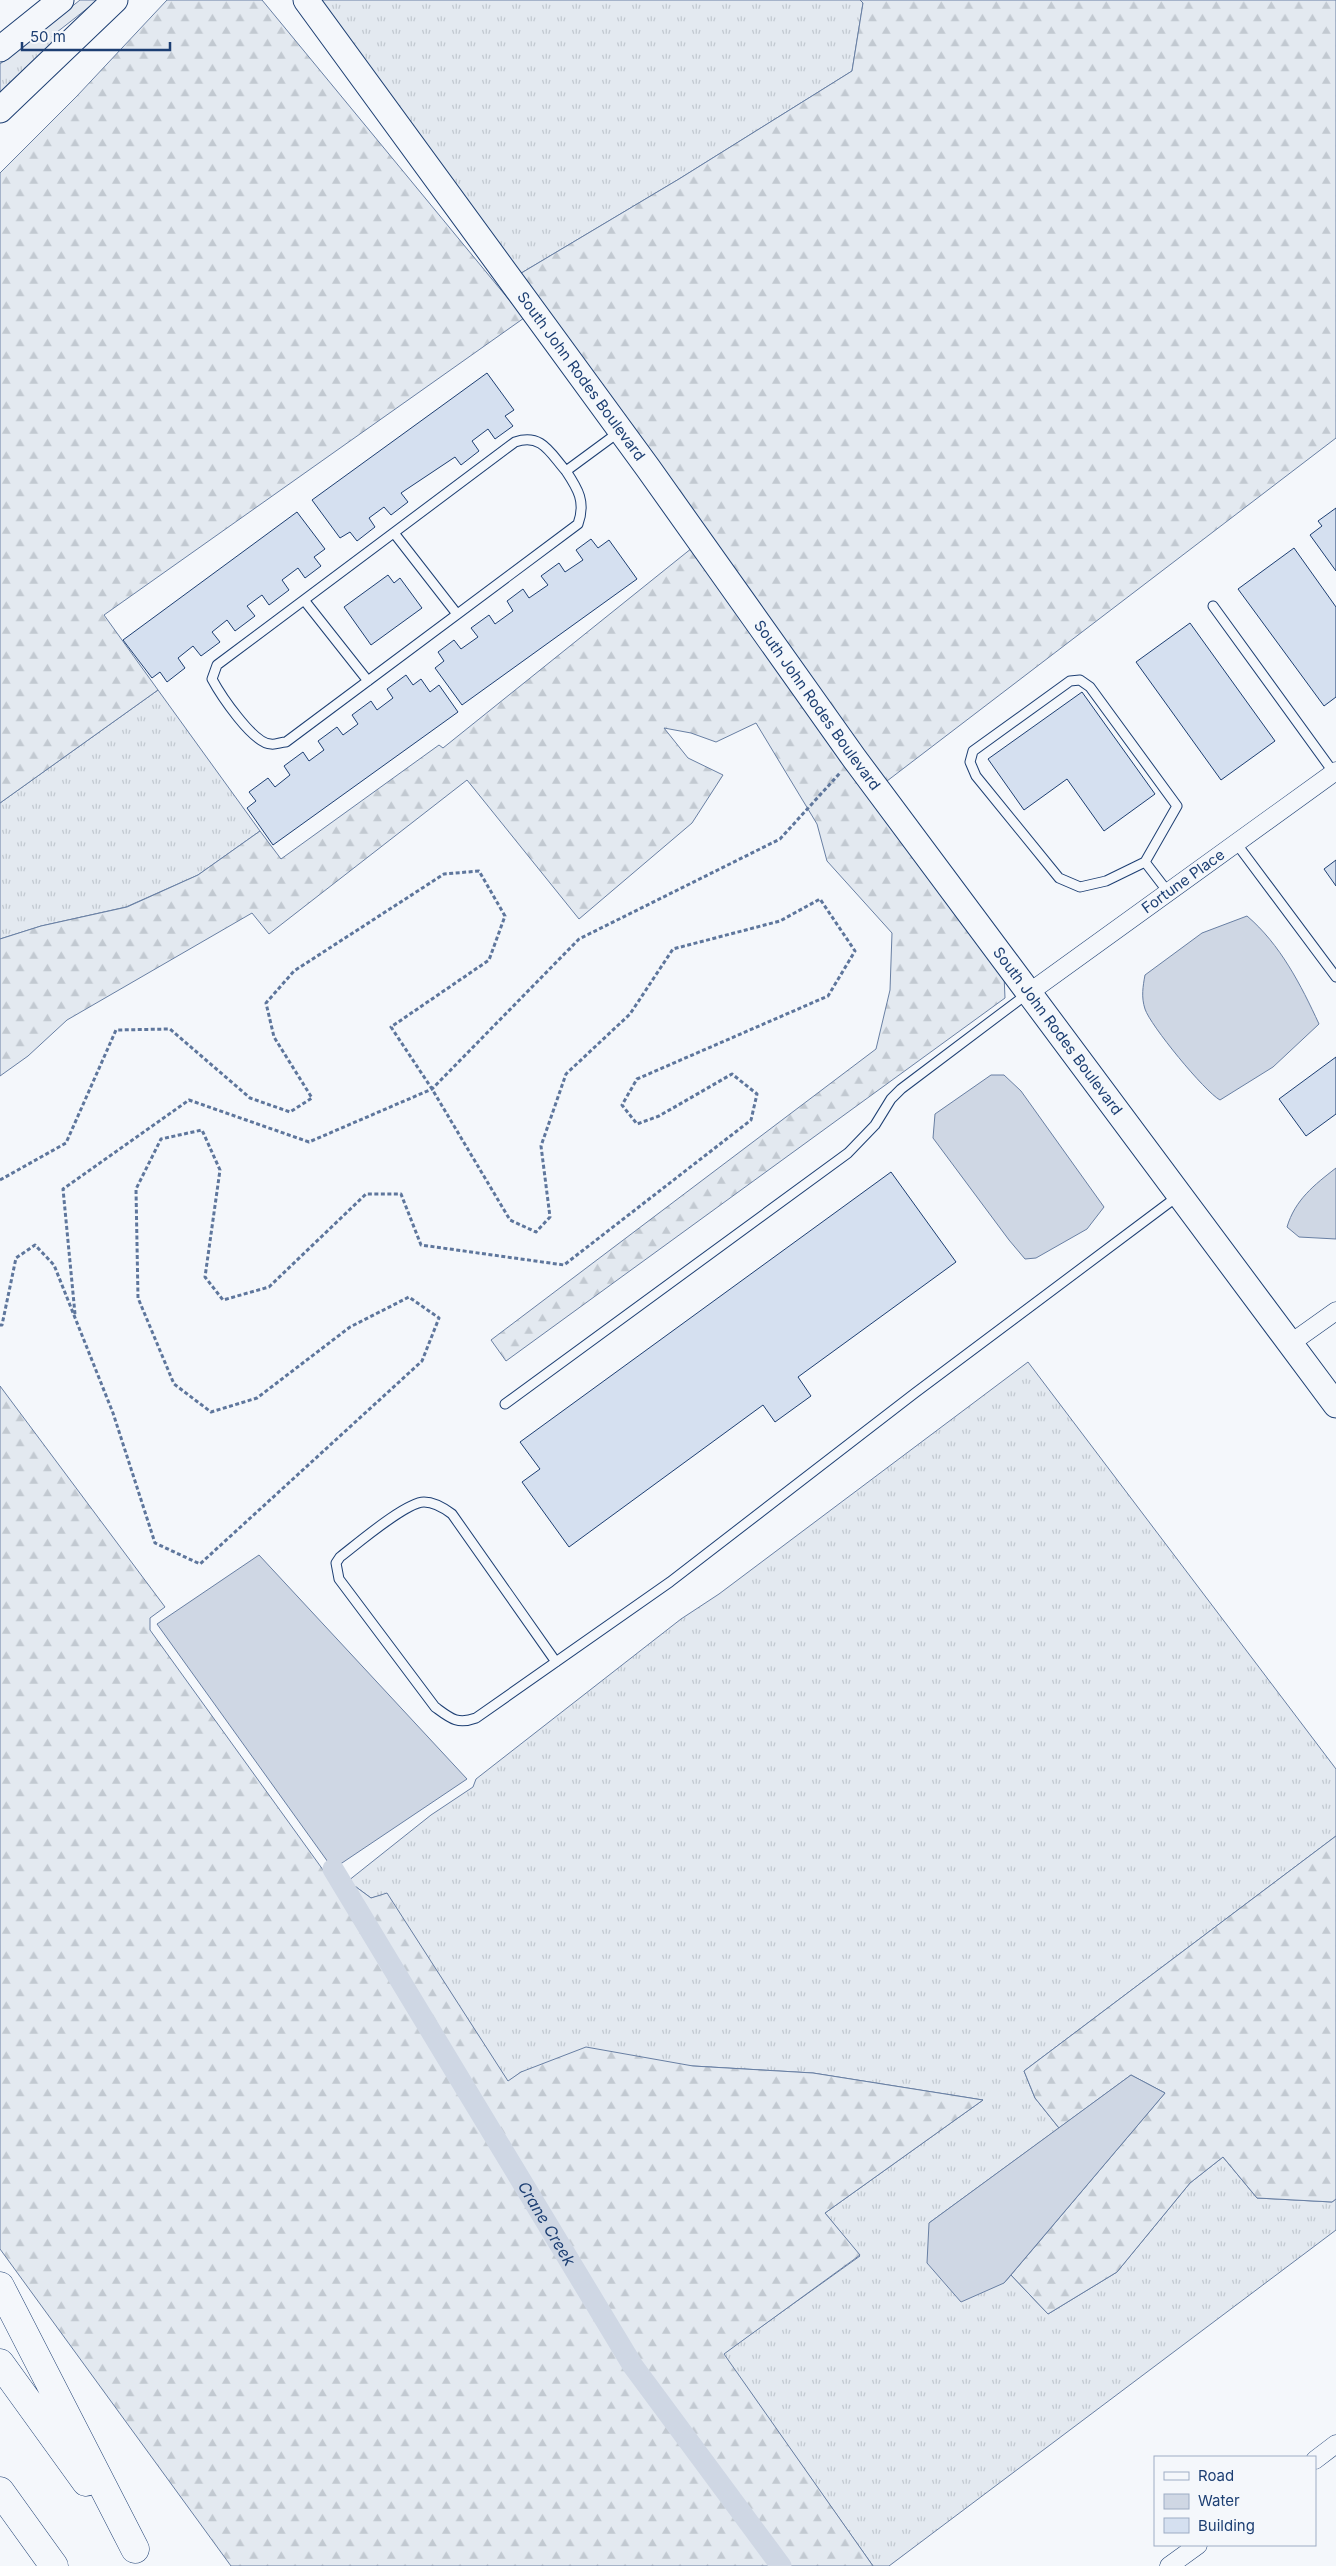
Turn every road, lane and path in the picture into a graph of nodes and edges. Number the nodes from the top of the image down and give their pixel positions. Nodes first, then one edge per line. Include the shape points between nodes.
1 (61, 0) edge
2 (115, 0) edge
3 (306, 0) edge
4 (0, 49) edge
5 (0, 110) edge
6 (620, 432) junction
7 (566, 471) junction
8 (394, 533) junction
9 (304, 600) junction
10 (1212, 606) dead end
11 (457, 614) junction
12 (368, 681) junction
13 (854, 758) junction
14 (1335, 772) edge
15 (1236, 843) junction
16 (1145, 862) junction
17 (1168, 892) junction
18 (1336, 977) edge
19 (1030, 992) junction
20 (432, 1089) junction
21 (0, 1180) edge
22 (1181, 1195) junction
23 (1336, 1311) edge
24 (75, 1319) junction
25 (0, 1324) edge
26 (1291, 1343) junction
27 (505, 1404) dead end
28 (1336, 1406) edge
29 (556, 1662) junction
30 (0, 2286) edge
31 (0, 2363) edge
32 (1336, 2444) edge
33 (1316, 2459) edge
34 (0, 2491) edge
35 (1197, 2546) edge
36 (141, 2558) edge
37 (54, 2566) edge
38 (1169, 2566) edge

1 - 4 main road
2 - 5 main road
3 - 6 main road, South John Rodes Boulevard
6 - 7 lane
6 - 13 main road, South John Rodes Boulevard
7 - 8 lane via 540,441 527,438 515,442
7 - 11 lane via 578,489 582,503 578,524
8 - 9 lane
8 - 11 lane
9 - 12 lane
9 - 12 lane via 218,665 212,679 218,692 256,738 270,745 286,742
10 - 14 lane
11 - 12 lane
13 - 19 main road, South John Rodes Boulevard
13 - 20 path via 780,839 579,939
14 - 15 street, Fortune Place
15 - 17 street, Fortune Place
15 - 18 lane
16 - 16 lane via 1177,806 1090,686 1080,680 1070,681 974,751 970,762 976,776 1060,878 1080,886 1106,881
16 - 17 lane
17 - 19 street, Fortune Place
19 - 22 main road, South John Rodes Boulevard
19 - 27 lane via 901,1089 875,1125 848,1152
20 - 21 path via 391,1027 489,960 505,916 479,871 444,874 294,971 266,1003 274,1037 312,1098 290,1112 250,1098 170,1029 116,1030 66,1143
20 - 24 path via 309,1142 189,1100 64,1189
20 - 24 path via 510,1220 536,1232 550,1217 541,1146 566,1074 630,1014 673,949 780,921 820,899 855,951 828,996 637,1079 622,1105 637,1124 659,1116 732,1074 757,1094 751,1120 564,1265 421,1245 401,1194 366,1194 268,1287 222,1300 205,1277 220,1170 202,1130 161,1139 136,1190 138,1298 174,1384 211,1412 257,1398 350,1327 409,1297 439,1318 422,1361 200,1564 155,1544 114,1412
22 - 26 main road, South John Rodes Boulevard
22 - 29 lane via 915,1393 670,1582
23 - 26 street
24 - 25 path via 54,1265 35,1245 16,1258
26 - 28 main road, South John Rodes Boulevard
29 - 29 lane via 476,1718 464,1722 451,1718 435,1707 339,1578 336,1563 340,1556 406,1509 424,1502 439,1505 452,1514
30 - 36 highway
31 - 36 highway
32 - 33 street
34 - 37 highway
35 - 38 street

